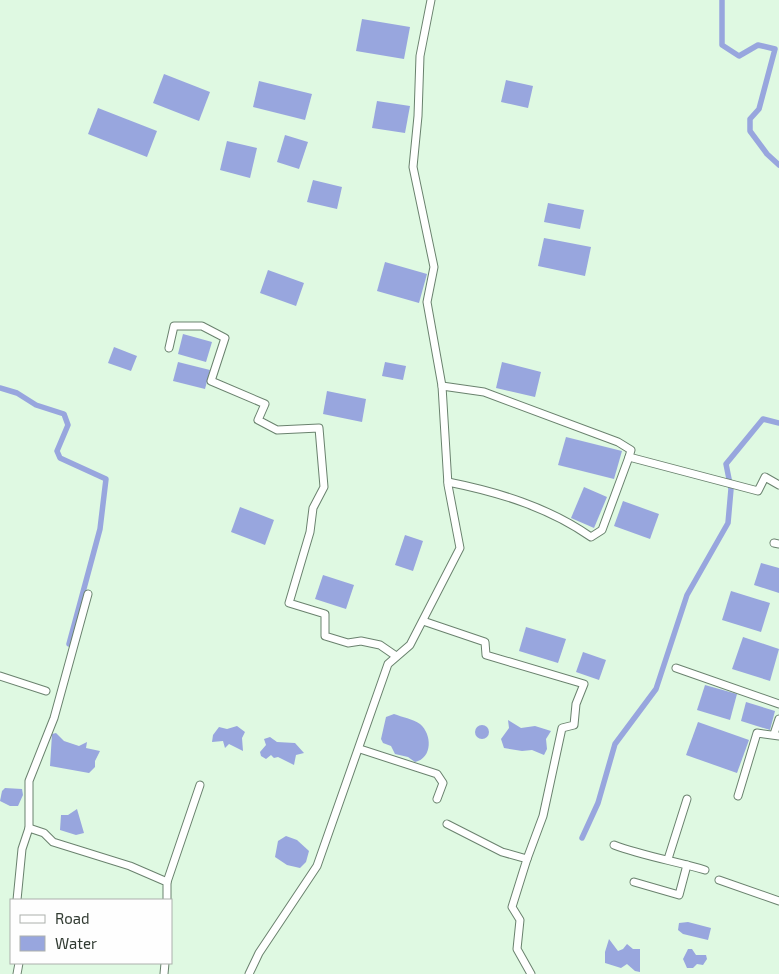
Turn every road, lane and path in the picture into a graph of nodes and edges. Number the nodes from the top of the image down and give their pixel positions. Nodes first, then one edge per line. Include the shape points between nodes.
1 (431, 0) edge
2 (169, 348) dead end
3 (442, 386) junction
4 (630, 457) junction
5 (448, 482) junction
6 (779, 485) edge
7 (88, 594) dead end
8 (423, 621) junction
9 (396, 656) junction
10 (676, 668) dead end
11 (0, 676) edge
12 (46, 691) dead end
13 (779, 704) edge
14 (779, 718) edge
15 (777, 735) edge
16 (360, 749) junction
17 (200, 785) dead end
18 (738, 796) dead end
19 (437, 799) dead end
20 (687, 799) dead end
21 (447, 824) dead end
22 (29, 828) junction
23 (614, 845) dead end
24 (527, 859) junction
25 (668, 859) junction
26 (687, 865) junction
27 (705, 870) dead end
28 (720, 880) dead end
29 (167, 882) junction
30 (634, 882) dead end
31 (17, 899) edge
32 (167, 899) edge
33 (779, 901) edge
34 (248, 974) edge
35 (531, 974) edge

1 - 3 street via 420,56 413,167 434,267 426,302
2 - 9 street via 174,326 202,326 225,338 211,380 266,404 258,420 277,430 319,428 324,487 313,508 310,532 289,603 326,614 326,636 348,643 380,644
3 - 4 street via 484,392 618,442 631,450
3 - 5 street
4 - 5 street via 602,530 592,537 574,525 521,501
4 - 6 street via 758,491 765,477
5 - 8 street via 460,548
7 - 22 street via 54,718 29,781
8 - 9 street via 410,645
8 - 24 street via 484,642 486,655 584,684 576,704 574,724 562,728 543,816
9 - 16 street via 388,664
10 - 13 street
11 - 12 street
14 - 15 street
15 - 18 street via 757,734
16 - 19 street via 437,774 443,783
16 - 34 street via 316,866
17 - 29 street
20 - 25 street
21 - 24 street via 502,852
22 - 29 street via 44,833 53,842 130,866
22 - 31 street via 22,849
23 - 25 street
24 - 35 street via 512,907 520,920 517,948
25 - 26 street
26 - 27 street
26 - 30 street via 679,894
28 - 33 street
29 - 32 street

